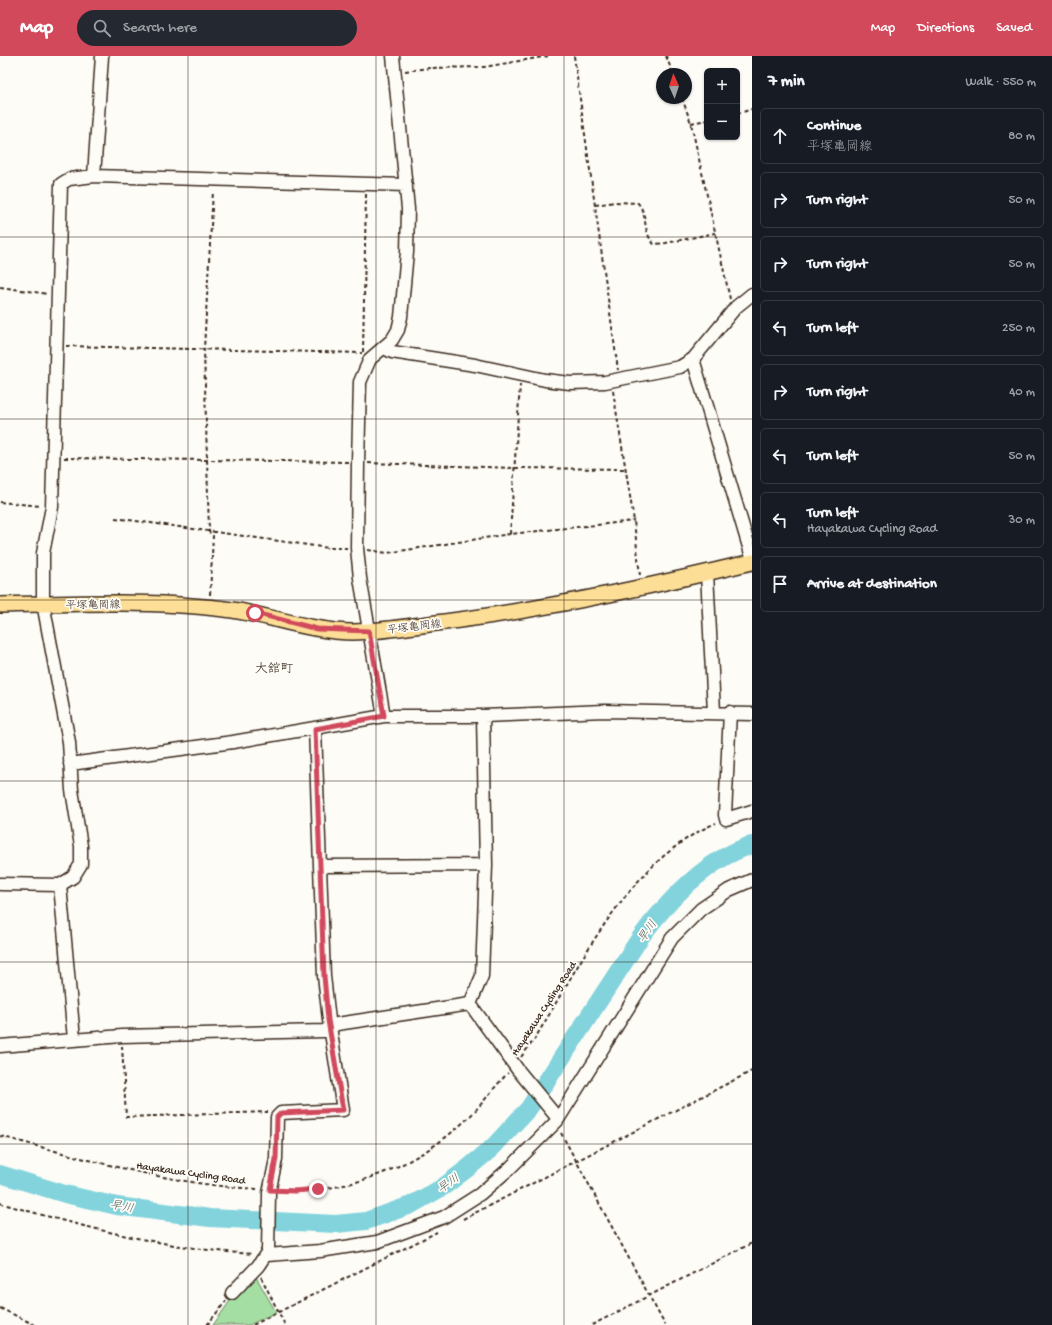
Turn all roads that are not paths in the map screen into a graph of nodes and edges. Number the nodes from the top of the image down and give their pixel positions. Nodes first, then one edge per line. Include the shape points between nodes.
1 (102, 56) edge
2 (393, 56) edge
3 (94, 176) junction
4 (406, 185) junction
5 (752, 294) edge
6 (384, 348) junction
7 (692, 359) junction
8 (752, 557) edge
9 (752, 562) edge
10 (707, 572) junction
11 (0, 605) edge
12 (43, 605) junction
13 (369, 631) junction
14 (714, 712) junction
15 (730, 712) junction
16 (752, 714) edge
17 (384, 716) junction
18 (483, 716) junction
19 (315, 729) junction
20 (70, 764) junction
21 (752, 811) edge
22 (486, 865) junction
23 (321, 866) junction
24 (752, 880) edge
25 (0, 884) edge
26 (60, 885) junction
27 (470, 1004) junction
28 (330, 1028) junction
29 (74, 1039) junction
30 (0, 1046) edge
31 (556, 1118) junction
32 (267, 1253) junction
33 (232, 1293) road end

1 - 3 street
2 - 4 street
3 - 4 street
3 - 12 street via 69,179 59,188 52,507 43,554
4 - 6 street via 409,229 401,317 398,330
5 - 7 street via 736,307
6 - 7 street via 392,352 570,383 605,382 680,367
6 - 13 street via 366,356 360,382 357,548
7 - 8 street
9 - 10 main road, 平塚亀岡線
10 - 13 main road, 平塚亀岡線 via 641,588 513,612
10 - 14 street
11 - 12 main road, 平塚亀岡線
12 - 13 main road, 平塚亀岡線 via 195,606 255,613 317,629
12 - 20 street via 69,742
13 - 17 street
14 - 15 street
14 - 18 street via 604,711
15 - 16 street
15 - 21 street via 724,810 726,819
17 - 18 street
17 - 19 street
18 - 22 street
19 - 20 street
19 - 23 street
20 - 26 street via 82,856 79,870
22 - 23 street
22 - 27 street via 482,976
23 - 28 street via 324,976
24 - 31 street via 729,890 701,909 672,938
25 - 26 street
26 - 29 street
27 - 28 street via 337,1024
27 - 31 street
28 - 29 street via 324,1032
28 - 32 street via 343,1110 281,1113 277,1117 276,1159 270,1191
29 - 30 street
31 - 32 street via 510,1168 480,1194 444,1217 377,1242 320,1251
32 - 33 street

